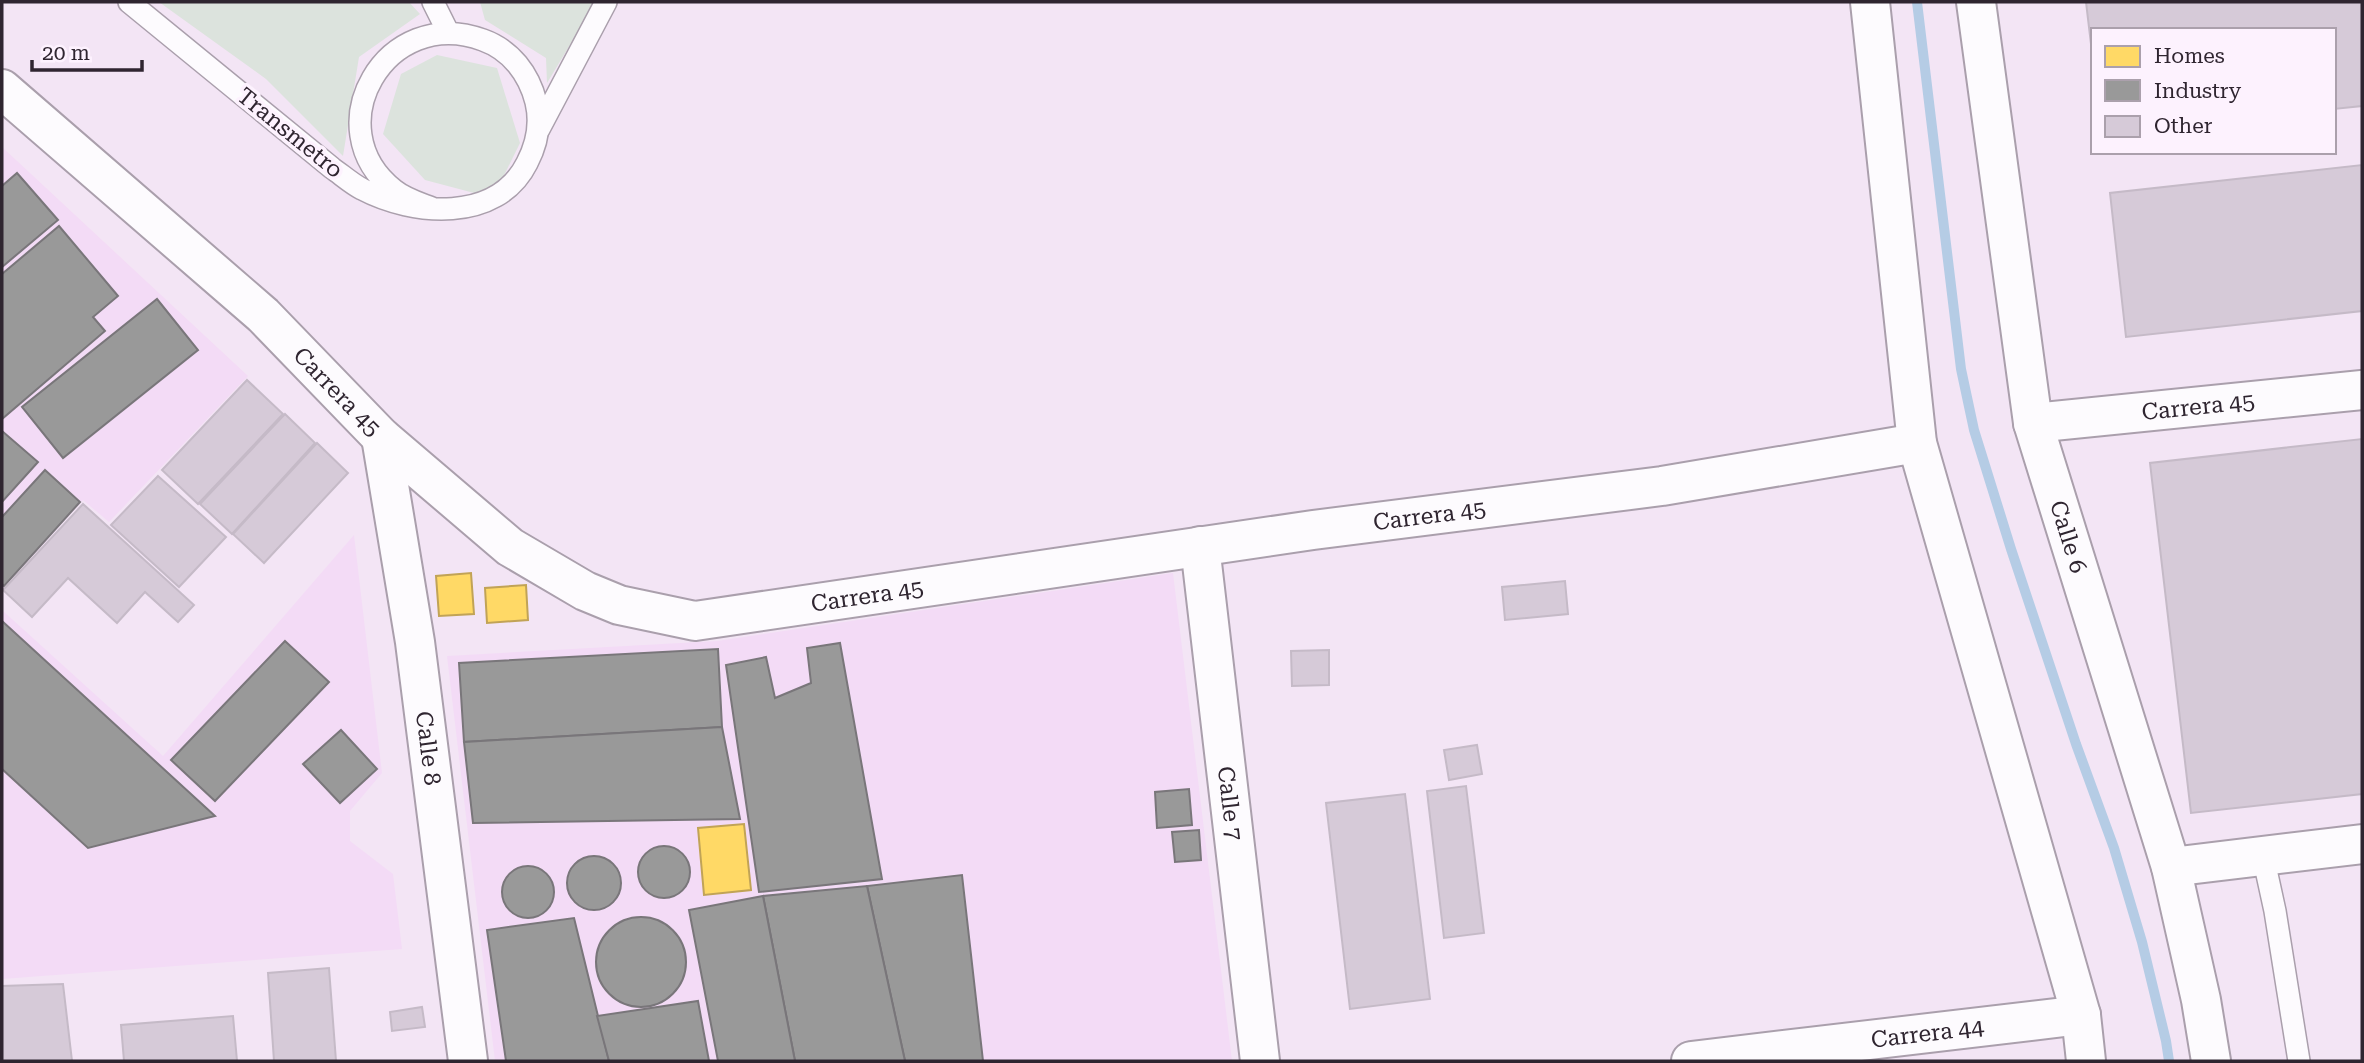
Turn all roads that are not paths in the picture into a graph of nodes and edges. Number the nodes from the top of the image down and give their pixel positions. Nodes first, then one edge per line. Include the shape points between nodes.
1 (129, 2) edge
2 (433, 2) edge
3 (606, 2) edge
4 (1870, 2) edge
5 (1976, 2) edge
6 (448, 32) junction
7 (2, 89) edge
8 (538, 131) junction
9 (432, 208) junction
10 (2362, 390) edge
11 (2033, 423) junction
12 (381, 437) junction
13 (1917, 443) junction
14 (1200, 546) junction
15 (2362, 844) edge
16 (2263, 856) junction
17 (2171, 867) junction
18 (2081, 1015) junction
19 (468, 1061) edge
20 (1260, 1061) edge
21 (1691, 1061) edge
22 (2086, 1061) edge
23 (2210, 1061) edge
24 (2299, 1061) edge

1 - 9 lane, Transmetro via 362,189 395,202
2 - 6 lane
3 - 8 lane
4 - 13 street
5 - 11 street, Calle 6
6 - 8 lane, Transmetro via 491,43 510,56 533,90
6 - 9 lane, Transmetro via 426,35 387,57 373,75 360,115 361,136 379,175 394,190
7 - 12 street, Carrera 45 via 263,315
8 - 9 lane, Transmetro via 524,170 510,186 474,206
10 - 11 street, Carrera 45
11 - 17 street, Calle 6
12 - 14 street, Carrera 45 via 510,547 548,570 619,605 695,621
12 - 19 street, Calle 8 via 415,642
13 - 14 street, Carrera 45 via 1662,486
13 - 18 street
14 - 20 street, Calle 7
15 - 16 street
16 - 17 street
16 - 24 lane
17 - 23 street, Calle 6
18 - 21 street, Carrera 44
18 - 22 street

